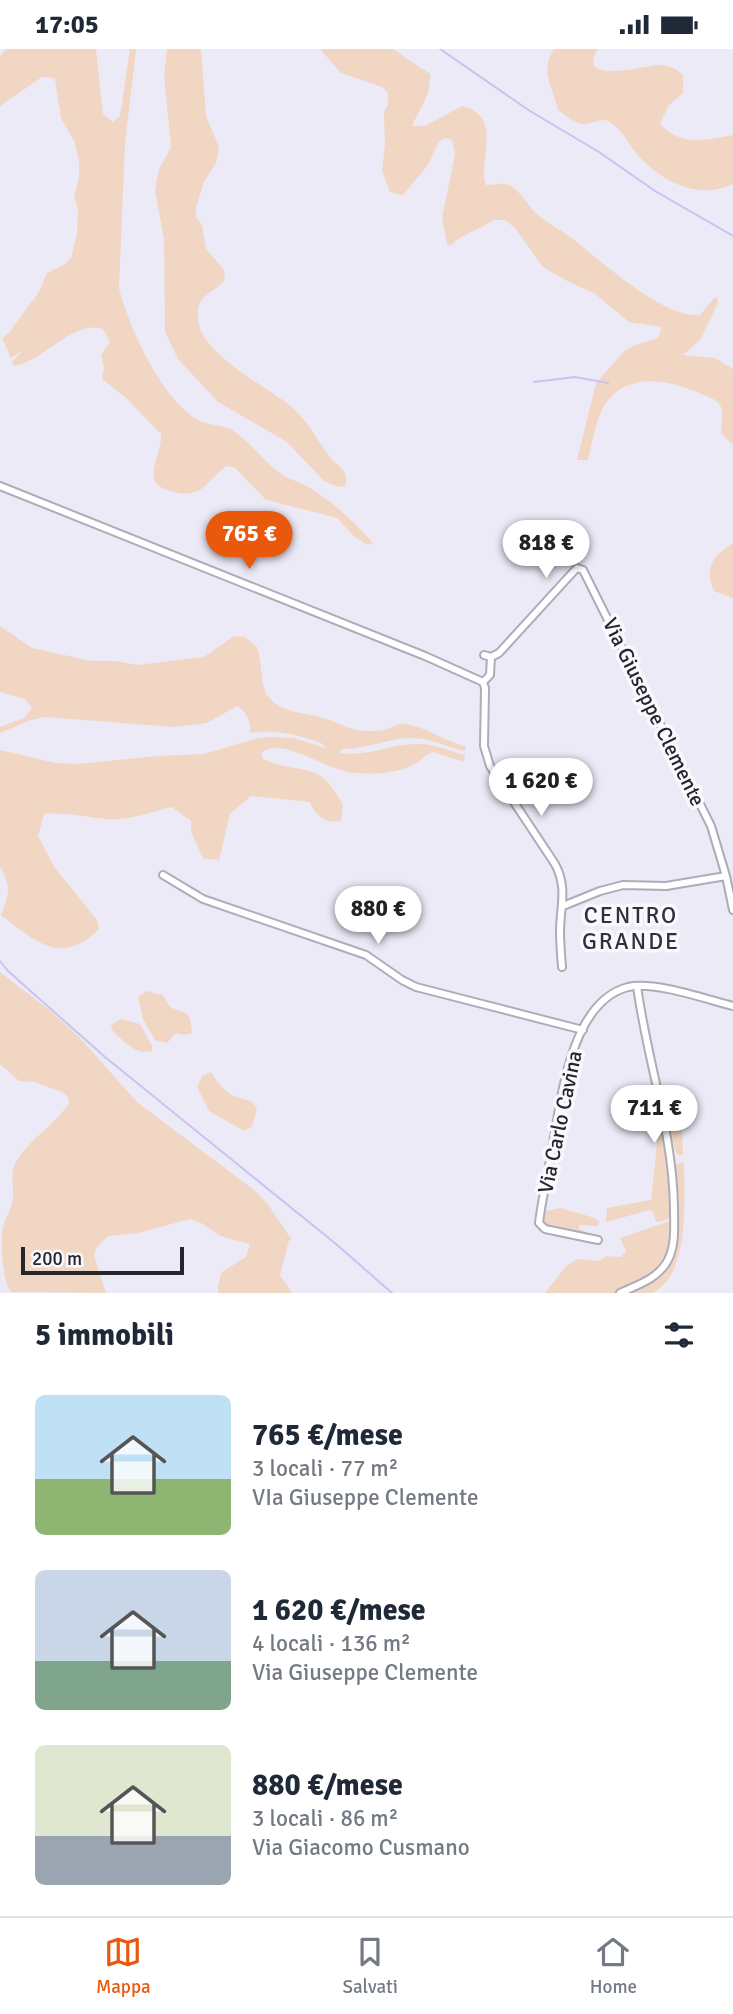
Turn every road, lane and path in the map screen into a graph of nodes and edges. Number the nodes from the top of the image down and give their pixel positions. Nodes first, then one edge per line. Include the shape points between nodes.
1 (0, 486) edge
2 (483, 682) junction
3 (163, 875) dead end
4 (726, 876) junction
5 (563, 906) junction
6 (733, 910) edge
7 (562, 967) dead end
8 (637, 986) junction
9 (733, 1006) edge
10 (583, 1030) junction
11 (598, 1240) dead end
12 (620, 1293) edge

1 - 2 street
2 - 4 street, Via Giuseppe Clemente via 490,675 487,656 499,653 577,568 583,570 711,826
2 - 5 street via 485,755 558,868
3 - 10 street via 204,899 366,955 402,981
4 - 5 street via 666,886 617,887
4 - 6 street, Via Giuseppe Clemente
5 - 7 street
8 - 9 street
8 - 10 street, Via Carlo Cavina via 606,1000
8 - 12 street via 661,1100 674,1183 675,1228 674,1243 662,1269
10 - 11 street, Via Carlo Cavina via 567,1072 539,1223 545,1229

